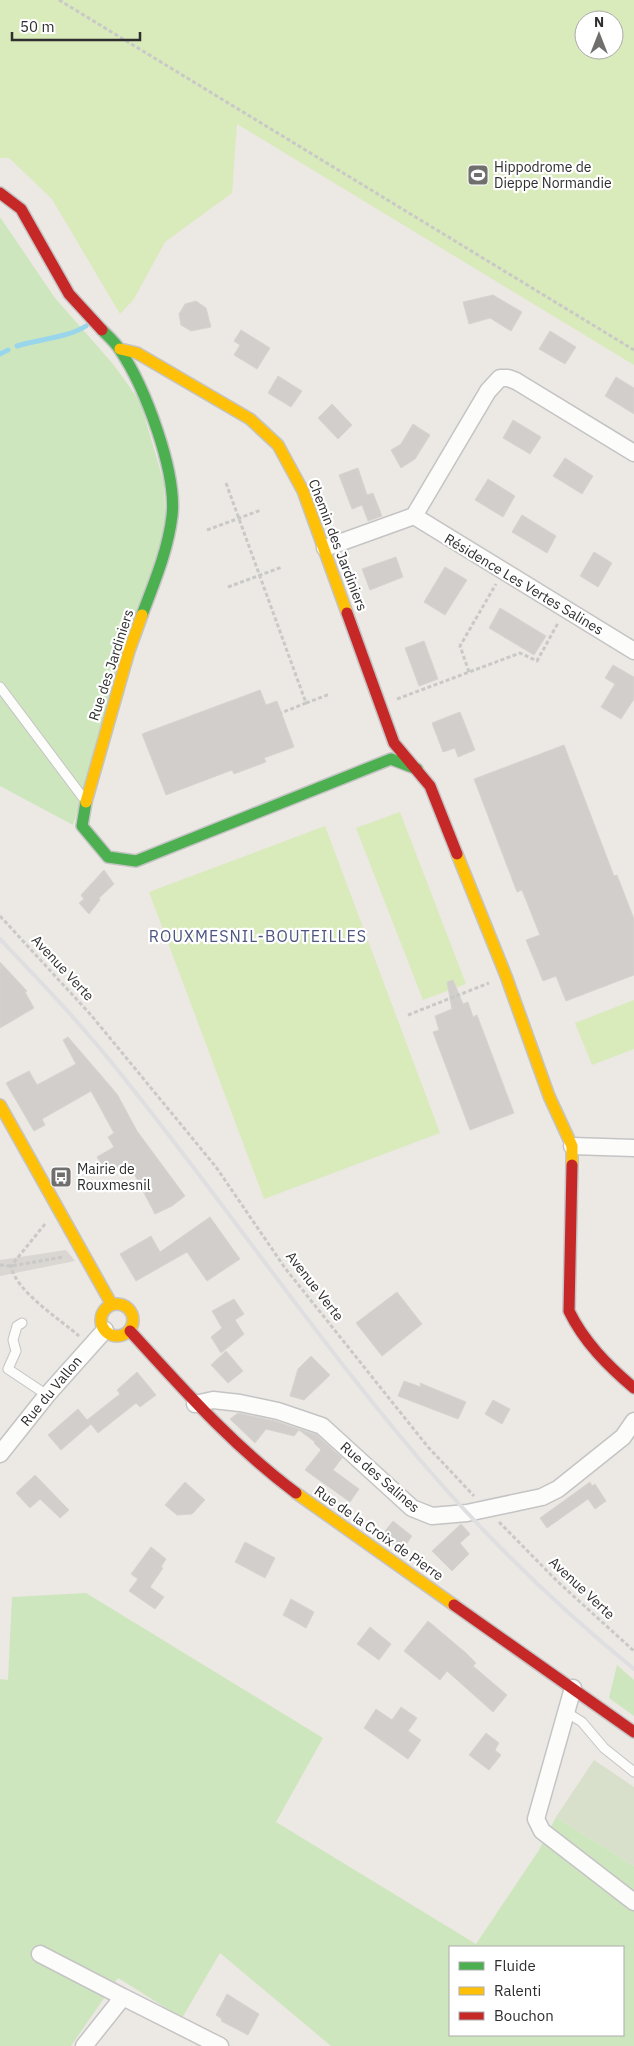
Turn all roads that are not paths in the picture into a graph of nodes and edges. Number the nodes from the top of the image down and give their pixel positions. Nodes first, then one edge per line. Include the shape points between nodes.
1 (0, 193) edge
2 (120, 349) junction
3 (634, 453) edge
4 (414, 516) junction
5 (154, 538) dead end
6 (168, 541) junction
7 (325, 548) junction
8 (634, 651) edge
9 (0, 688) edge
10 (420, 770) junction
11 (86, 802) junction
12 (0, 1104) edge
13 (572, 1146) junction
14 (634, 1148) edge
15 (112, 1305) junction
16 (22, 1323) dead end
17 (104, 1330) junction
18 (130, 1331) junction
19 (634, 1388) edge
20 (47, 1395) junction
21 (195, 1404) junction
22 (634, 1421) edge
23 (0, 1454) edge
24 (573, 1688) junction
25 (566, 1712) junction
26 (634, 1732) edge
27 (634, 1772) edge
28 (634, 1902) edge
29 (40, 1954) dead end
30 (124, 1997) junction
31 (84, 2046) edge
32 (220, 2046) edge

1 - 2 street, Rue des Jardiniers via 21,209 69,294
2 - 6 street, Rue des Jardiniers via 147,403 164,456 171,489
2 - 7 street, Chemin des Jardiniers via 137,353 250,419 278,445 303,491
3 - 4 street via 516,381 500,378 488,391
4 - 7 street
4 - 8 street, Résidence Les Vertes Salines
5 - 6 lane
6 - 11 street, Rue des Jardiniers via 129,651
7 - 10 street, Chemin des Jardiniers via 394,743
9 - 11 lane
10 - 11 street, Rue des Jardiniers via 391,759 136,861 108,857 82,826
10 - 13 street, Chemin des Jardiniers via 430,786 506,976 549,1096
12 - 15 street
13 - 14 street
13 - 19 street via 568,1311 575,1326
15 - 17 street via 102,1316
15 - 18 street via 122,1305 131,1311 134,1321
16 - 20 lane via 17,1326 13,1340 16,1351 8,1368
17 - 18 street via 120,1336
17 - 20 street, Rue du Vallon
18 - 21 street, Rue de la Croix de Pierre
20 - 23 street, Rue du Vallon
21 - 22 street, Rue des Salines via 213,1400 240,1403 278,1411 322,1426 418,1512 432,1516 542,1498 623,1437
21 - 24 street, Rue de la Croix de Pierre via 239,1447 303,1498
24 - 25 street
24 - 26 street, Rue de la Croix de Pierre
25 - 27 lane via 582,1722 604,1748
25 - 28 street via 536,1819 542,1831
29 - 30 street
30 - 31 street
30 - 32 street

